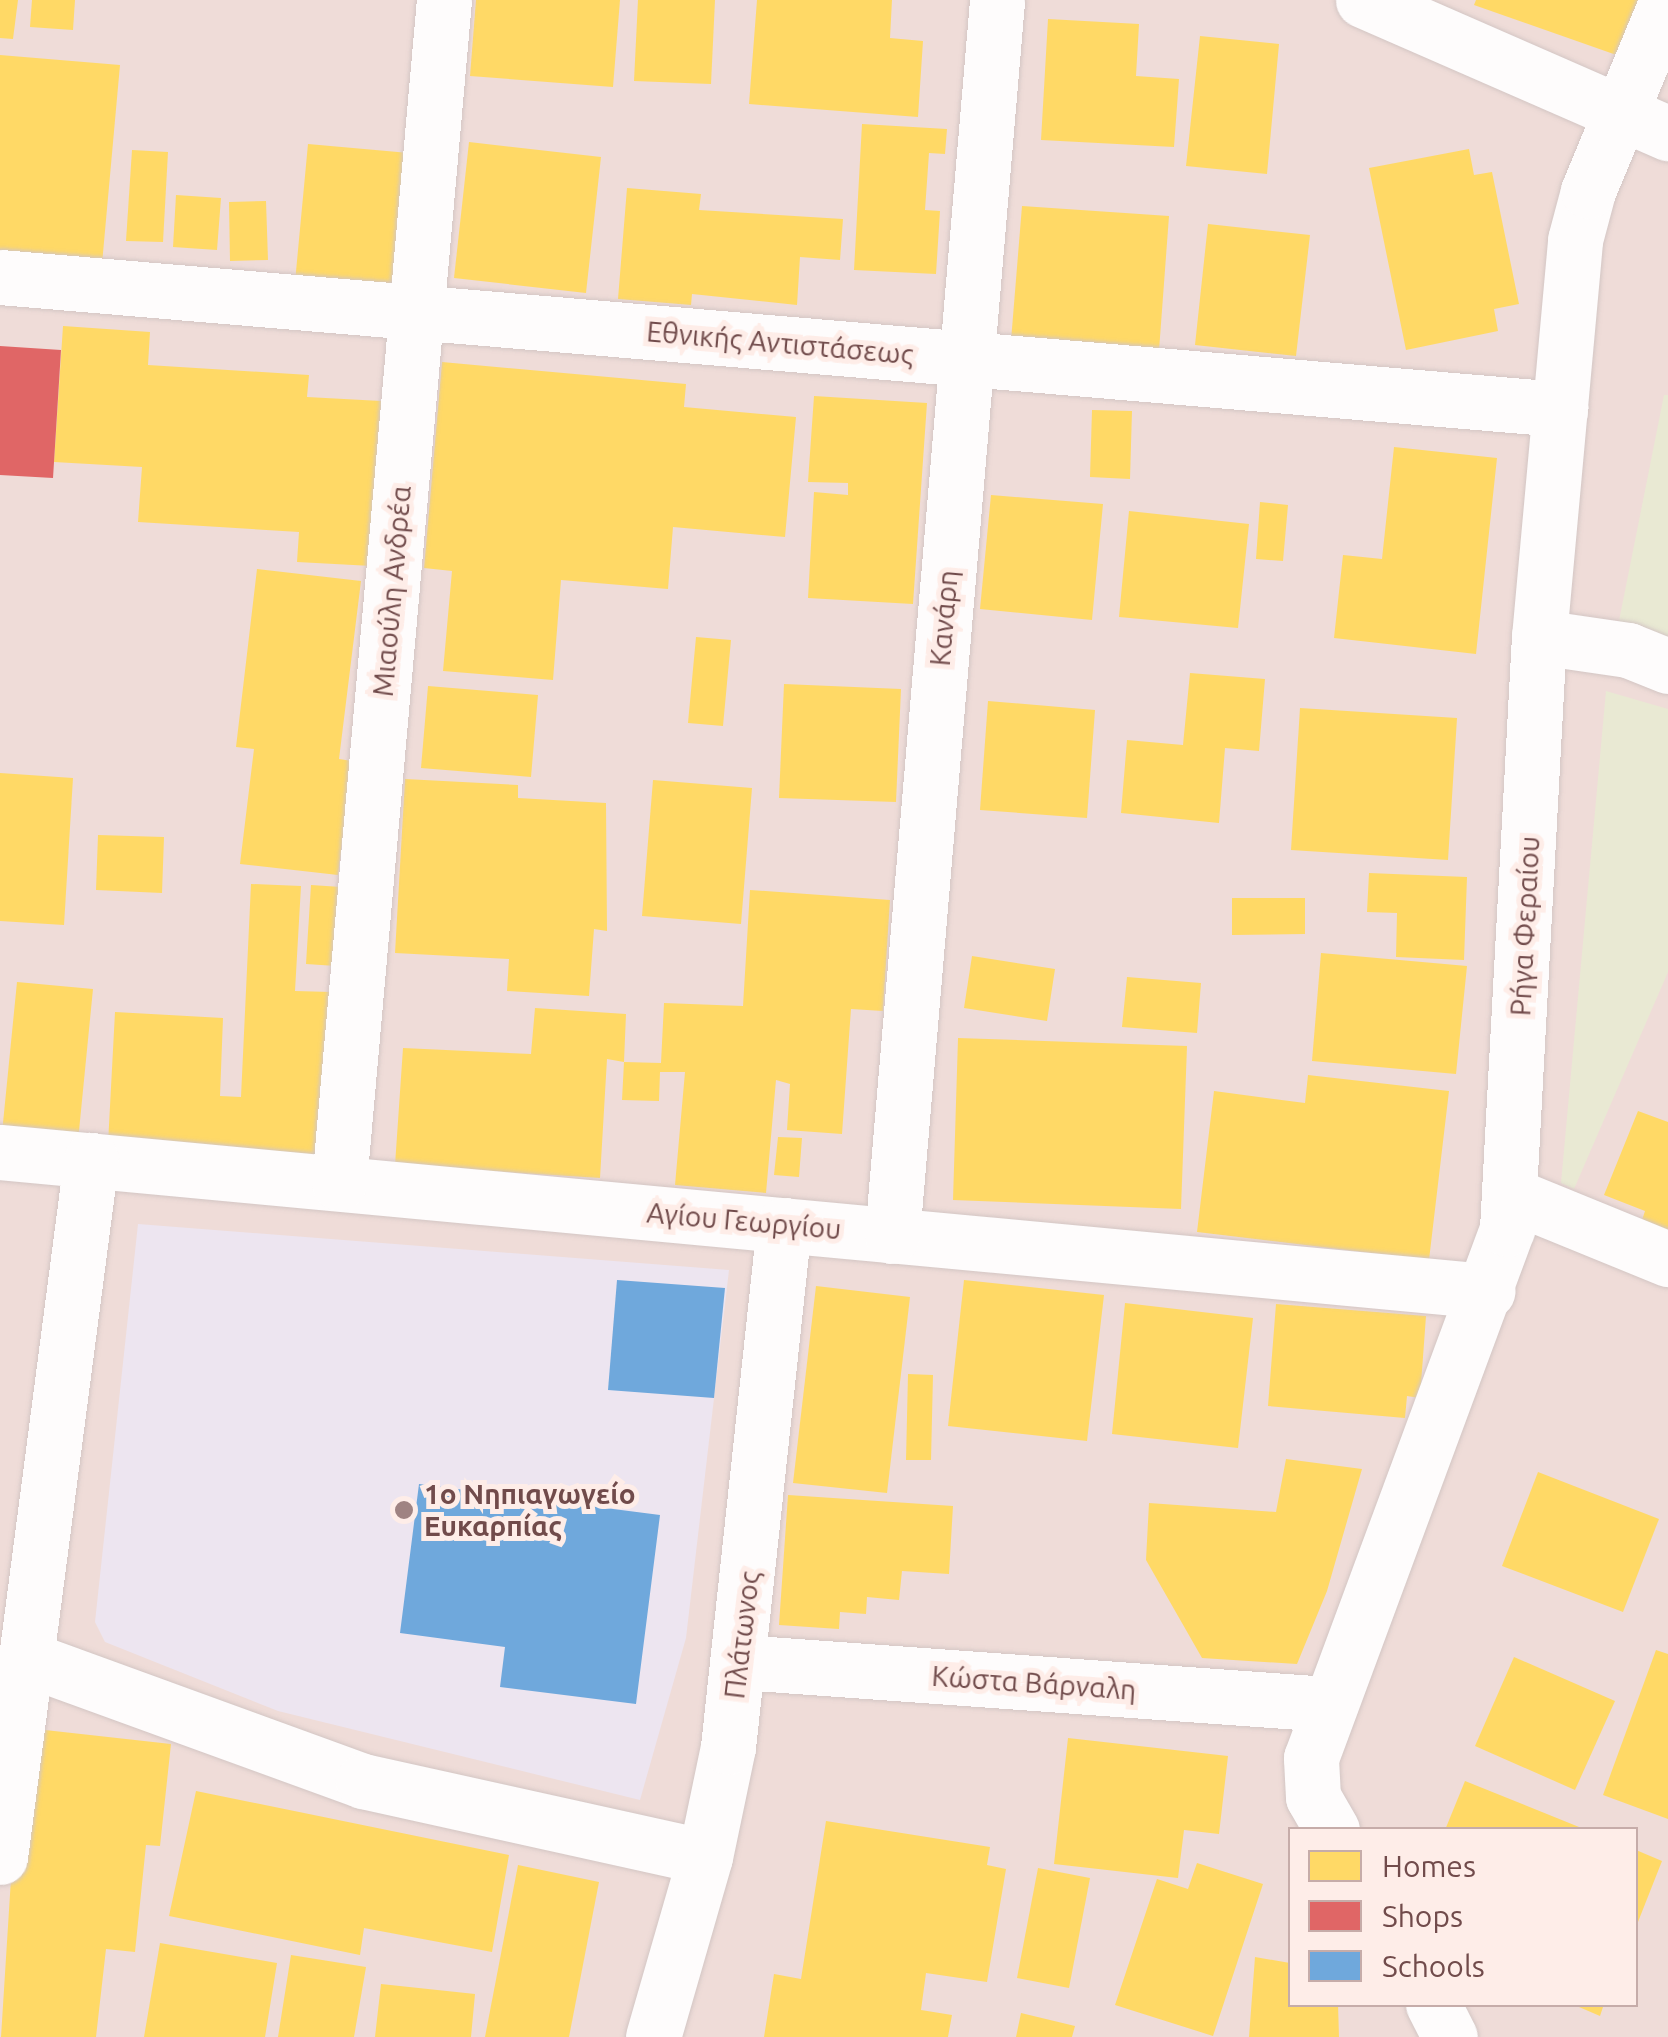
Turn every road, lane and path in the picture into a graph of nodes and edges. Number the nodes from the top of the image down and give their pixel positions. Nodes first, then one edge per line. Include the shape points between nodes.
1 (444, 0) edge
2 (997, 0) edge
3 (1363, 0) edge
4 (1666, 0) edge
5 (1644, 124) edge
6 (0, 277) edge
7 (416, 312) junction
8 (966, 359) junction
9 (1560, 409) junction
10 (1539, 637) junction
11 (1668, 666) edge
12 (0, 1152) edge
13 (91, 1160) junction
14 (339, 1183) junction
15 (1511, 1196) junction
16 (784, 1225) junction
17 (892, 1236) junction
18 (1668, 1259) edge
19 (1488, 1292) junction
20 (25, 1658) junction
21 (741, 1662) junction
22 (1327, 1704) junction
23 (1331, 1827) edge
24 (0, 1857) edge
25 (705, 1857) junction
26 (1435, 2007) edge
27 (653, 2037) edge
28 (1450, 2037) edge

1 - 7 street, Μιαούλη Ανδρέα
2 - 8 street, Κανάρη
3 - 5 street
4 - 5 street, Ρήγα Φεραίου
5 - 9 street, Ρήγα Φεραίου via 1574,240
6 - 7 street, Εθνικής Αντιστάσεως
7 - 8 street, Εθνικής Αντιστάσεως
7 - 14 street, Μιαούλη Ανδρέα
8 - 9 street, Εθνικής Αντιστάσεως
8 - 17 street, Κανάρη
9 - 10 street, Ρήγα Φεραίου
10 - 11 street via 1628,650
10 - 15 street, Ρήγα Φεραίου
12 - 13 street, Αγίου Γεωργίου
13 - 14 street, Αγίου Γεωργίου
13 - 20 street
14 - 16 street, Αγίου Γεωργίου
15 - 18 street
15 - 19 street, Ρήγα Φεραίου
16 - 17 street, Αγίου Γεωργίου
16 - 21 street, Πλάτωνος
17 - 19 street, Αγίου Γεωργίου
19 - 22 street, Ρήγα Φεραίου
20 - 24 street
20 - 25 street via 300,1763
21 - 22 street, Κώστα Βάρναλη
21 - 25 street, Πλάτωνος
22 - 23 street, Ρήγα Φεραίου via 1309,1778
25 - 27 street, Πλάτωνος
26 - 28 street

